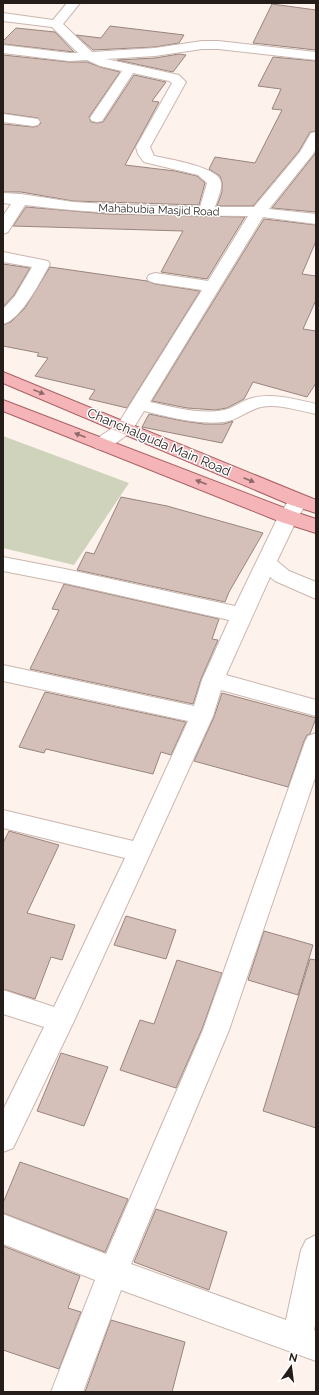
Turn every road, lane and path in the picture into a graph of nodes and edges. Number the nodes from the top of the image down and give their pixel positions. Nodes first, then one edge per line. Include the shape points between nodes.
1 (74, 3) edge
2 (3, 17) edge
3 (56, 24) junction
4 (3, 49) edge
5 (89, 56) junction
6 (316, 56) edge
7 (130, 68) junction
8 (3, 118) edge
9 (97, 118) dead end
10 (33, 122) dead end
11 (316, 136) edge
12 (3, 198) edge
13 (22, 199) junction
14 (206, 211) junction
15 (258, 212) junction
16 (316, 219) edge
17 (3, 230) edge
18 (3, 257) edge
19 (155, 278) dead end
20 (212, 286) junction
21 (3, 319) edge
22 (3, 377) edge
23 (3, 405) edge
24 (139, 405) junction
25 (316, 409) edge
26 (125, 428) junction
27 (102, 444) junction
28 (301, 508) edge
29 (316, 526) edge
30 (266, 563) junction
31 (3, 564) edge
32 (316, 592) edge
33 (241, 615) junction
34 (3, 673) edge
35 (213, 680) junction
36 (316, 708) edge
37 (202, 716) junction
38 (316, 742) edge
39 (3, 819) edge
40 (140, 852) junction
41 (3, 1002) edge
42 (61, 1021) junction
43 (3, 1139) edge
44 (3, 1229) edge
45 (316, 1250) edge
46 (113, 1272) junction
47 (306, 1342) edge
48 (67, 1392) edge

1 - 3 street
2 - 3 street
3 - 5 street
4 - 5 street via 52,56
5 - 6 street via 218,45
5 - 7 street via 105,63
7 - 9 street
7 - 14 street via 174,78 179,82 144,147 145,154 149,159 203,172 214,179
8 - 10 street
11 - 15 street via 306,154
12 - 13 street, Mahabubia Masjid Road
13 - 14 street, Mahabubia Masjid Road via 73,207
13 - 17 street
14 - 15 street, Mahabubia Masjid Road
15 - 16 street, Mahabubia Masjid Road
15 - 20 street
18 - 21 street via 42,264 22,298
19 - 20 street
20 - 24 street
22 -> 26 main road, Chanchalguda Main Road
27 -> 23 main road, Chanchalguda Main Road
24 - 25 street via 195,415 222,416 234,414 259,402 285,403
24 - 26 street
26 - 27 street
26 -> 28 main road, Chanchalguda Main Road
28 -> 27 main road, Chanchalguda Main Road
28 - 29 main road, Chanchalguda Main Road
28 - 30 street
30 - 32 street via 282,576
30 - 33 street
31 - 33 street
33 - 35 street
34 - 37 street
35 - 36 street
35 - 37 street
37 - 40 street
38 - 46 street via 216,1030
39 - 40 street
40 - 42 street
41 - 42 street
42 - 43 street
44 - 46 street
45 - 47 street
46 - 47 street
46 - 48 street

